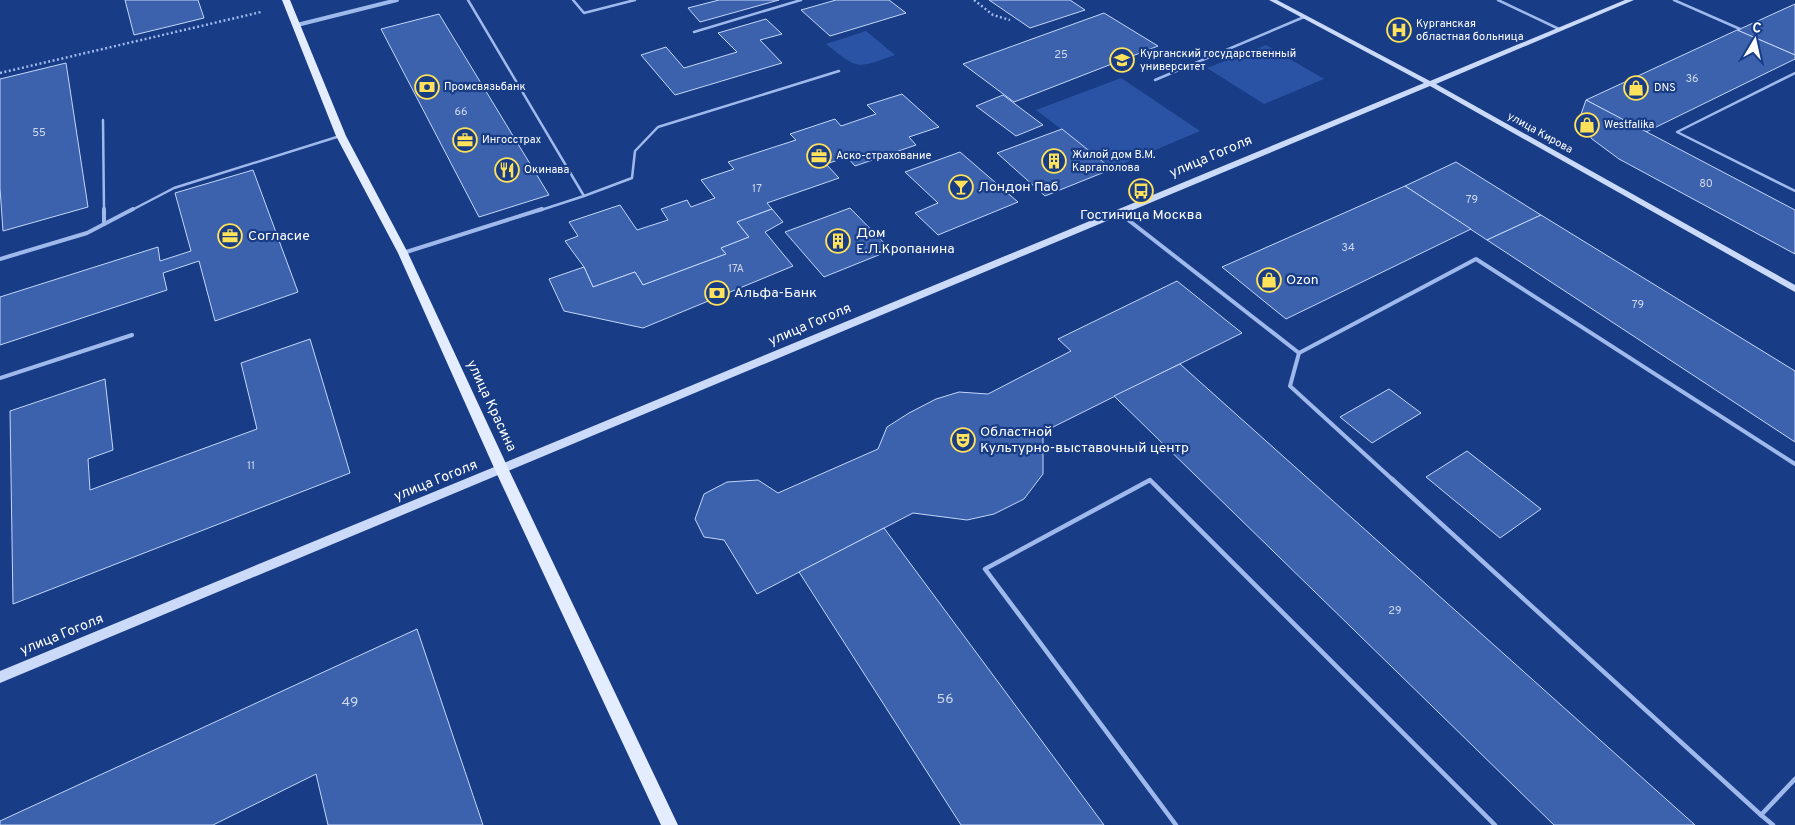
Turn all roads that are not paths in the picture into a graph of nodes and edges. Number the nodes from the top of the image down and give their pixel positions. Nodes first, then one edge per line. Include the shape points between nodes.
1 (397, 0) edge
2 (468, 0) edge
3 (573, 0) edge
4 (635, 0) edge
5 (801, 0) edge
6 (1272, 0) edge
7 (1498, 0) edge
8 (1631, 0) edge
9 (1674, 0) edge
10 (287, 3) edge
11 (1304, 17) junction
12 (297, 25) junction
13 (1740, 29) dead end
14 (1559, 30) junction
15 (694, 32) dead end
16 (840, 71) dead end
17 (1795, 73) edge
18 (1155, 80) dead end
19 (1429, 83) junction
20 (103, 120) dead end
21 (341, 136) junction
22 (1795, 191) edge
23 (584, 196) junction
24 (1118, 212) junction
25 (104, 224) junction
26 (402, 253) junction
27 (0, 259) edge
28 (1795, 289) edge
29 (132, 335) dead end
30 (1299, 354) junction
31 (0, 378) edge
32 (1795, 464) edge
33 (502, 470) junction
34 (0, 677) edge
35 (1795, 779) edge
36 (1761, 815) junction
37 (670, 825) edge
38 (1176, 825) edge
39 (1495, 825) edge
40 (1773, 825) edge

1 - 12 street
2 - 23 lane
3 - 4 lane via 584,14
5 - 15 lane
6 - 11 main road, улица Кирова
7 - 14 lane
8 - 14 main road, улица Гоголя
9 - 13 lane
10 - 12 main road, улица Красина
11 - 18 lane
11 - 19 main road, улица Кирова
12 - 21 main road, улица Красина
14 - 19 main road, улица Гоголя
16 - 23 lane via 658,127 635,151 632,178
17 - 22 lane via 1677,132
19 - 24 main road, улица Гоголя
19 - 28 main road, улица Кирова
20 - 25 lane
21 - 25 lane via 174,188
21 - 26 main road, улица Красина
23 - 26 lane
24 - 30 lane
24 - 33 main road, улица Гоголя
25 - 27 lane via 87,233
26 - 33 main road, улица Красина
29 - 31 lane
30 - 32 lane via 1476,260
30 - 36 lane via 1290,386
33 - 34 main road, улица Гоголя
33 - 37 main road, улица Красина
35 - 36 lane
36 - 40 lane
38 - 39 lane via 985,569 1150,480

